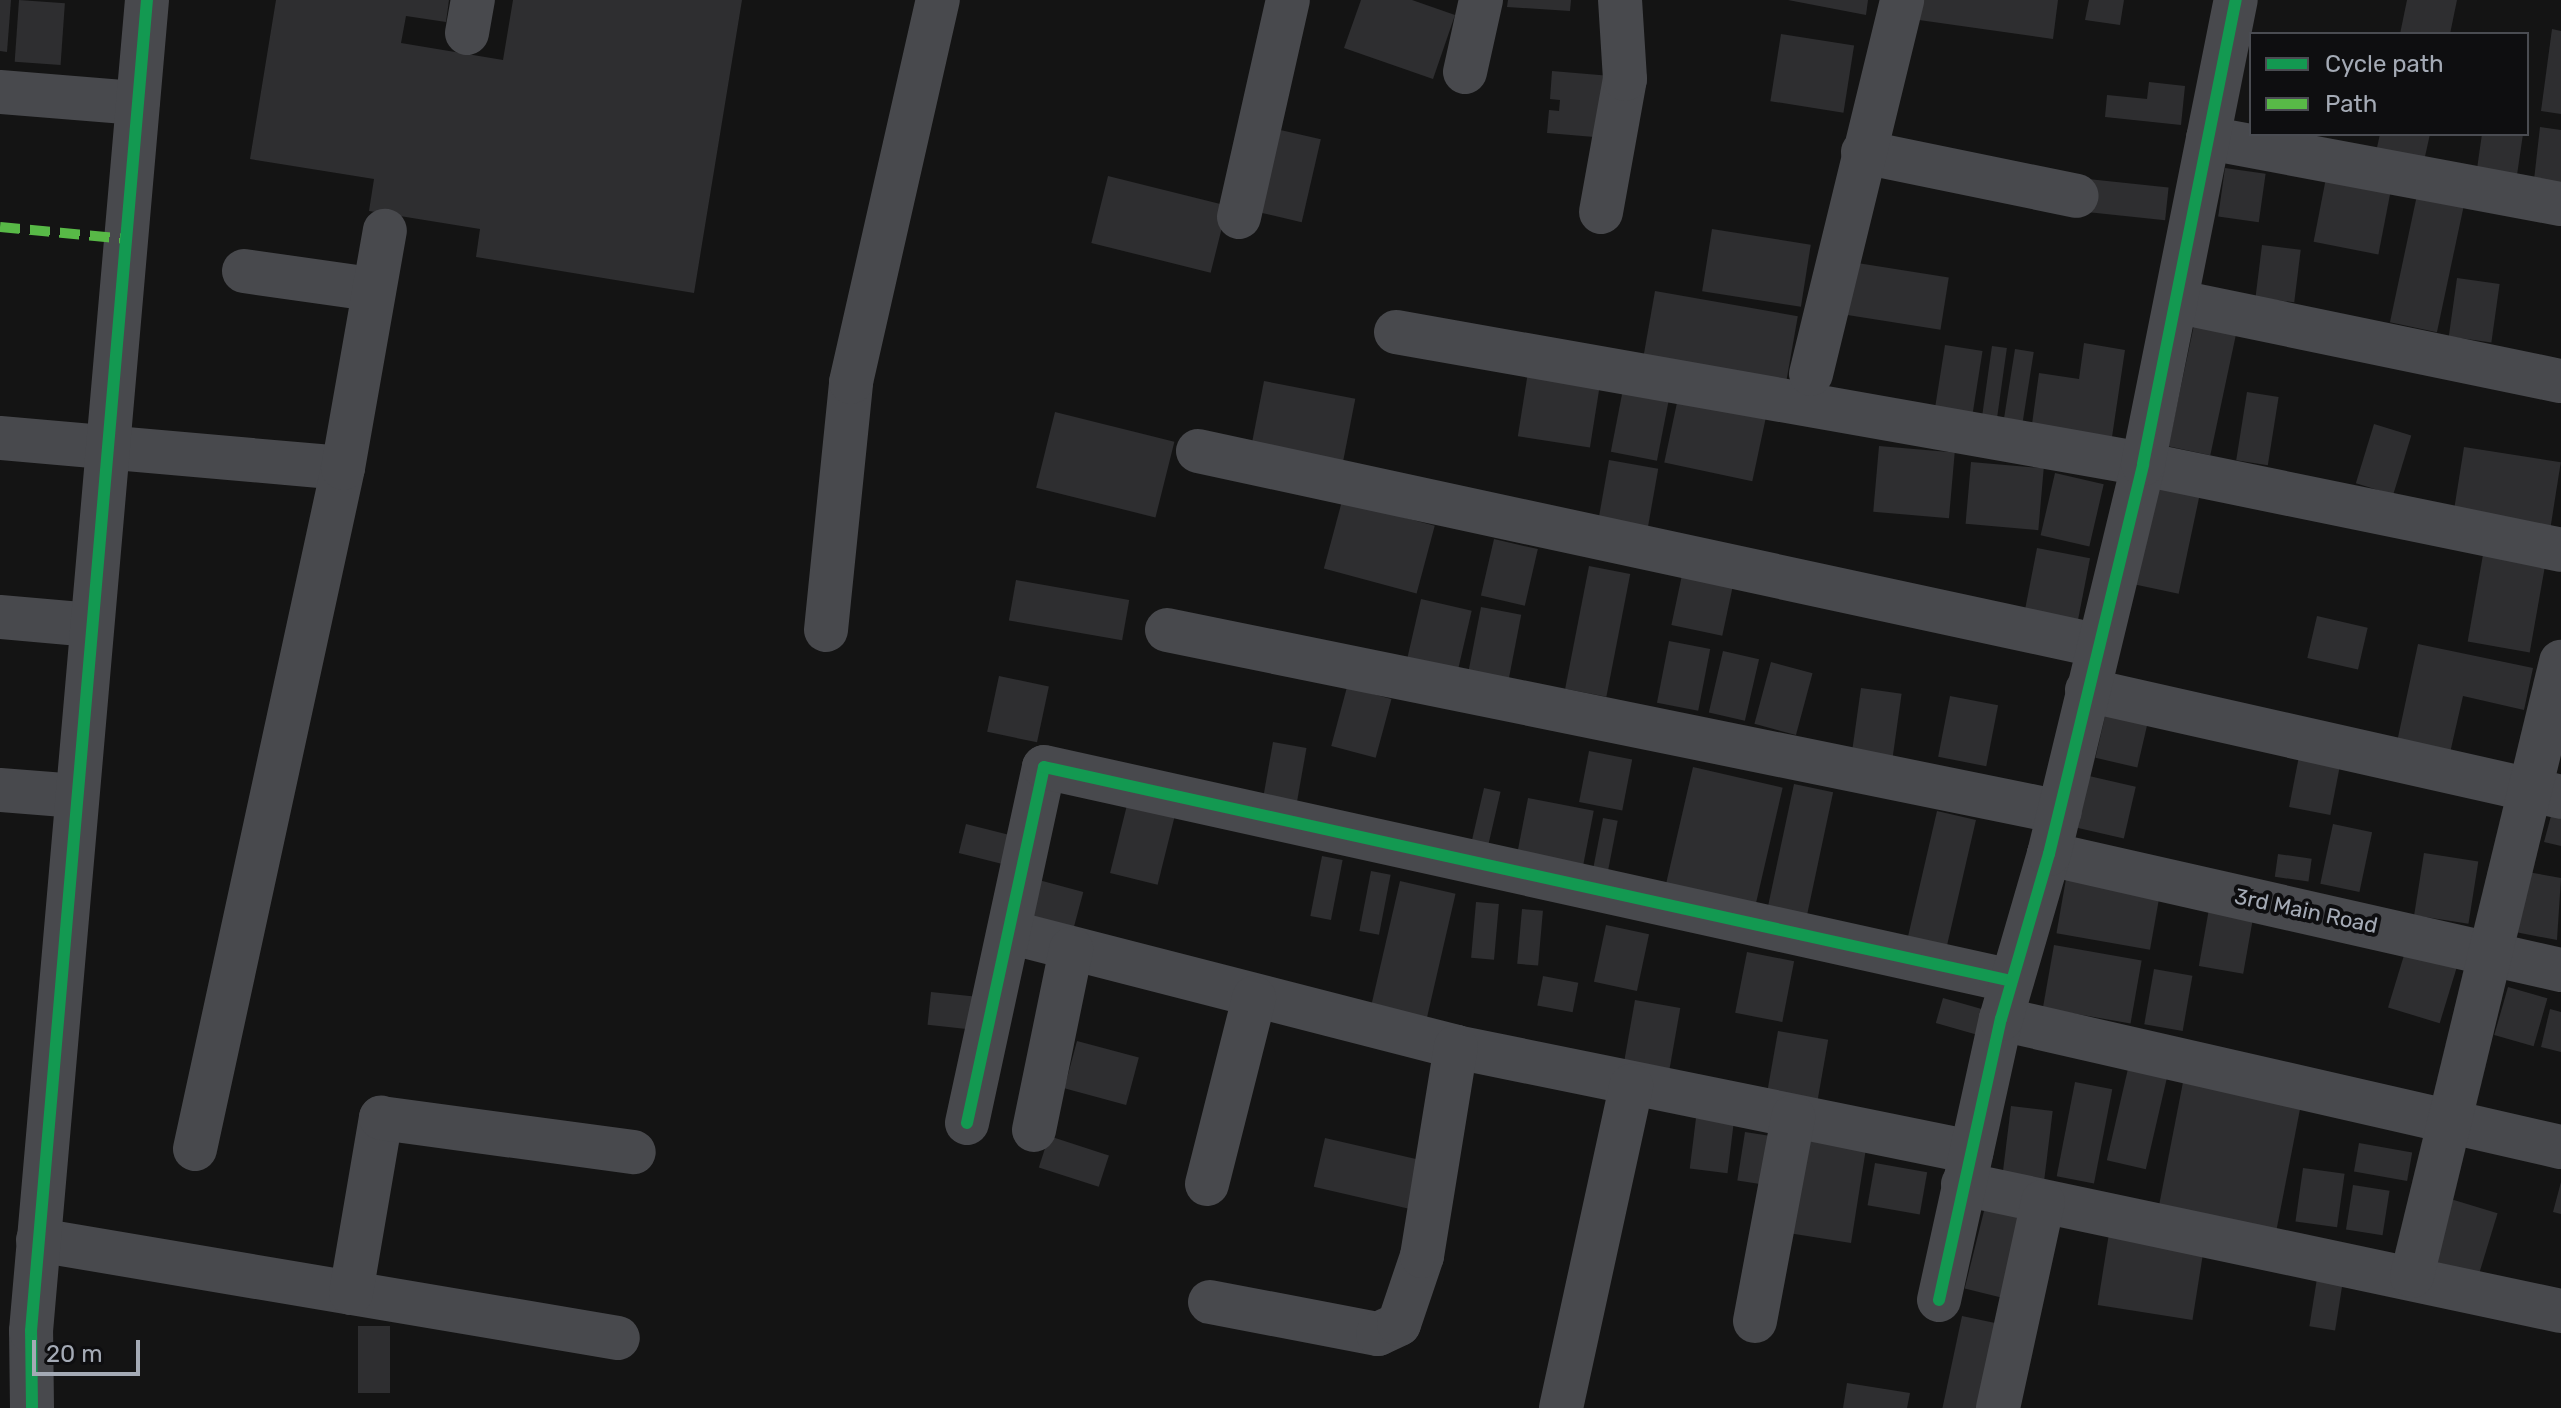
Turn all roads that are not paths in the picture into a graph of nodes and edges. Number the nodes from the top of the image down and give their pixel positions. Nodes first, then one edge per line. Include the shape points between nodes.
1 (147, 0) edge
2 (938, 0) edge
3 (1288, 0) edge
4 (1620, 0) edge
5 (1902, 0) edge
6 (2236, 0) edge
7 (1477, 1) edge
8 (1465, 72) dead end
9 (0, 92) edge
10 (138, 103) junction
11 (2208, 138) junction
12 (1863, 152) junction
13 (2077, 196) dead end
14 (2561, 204) edge
15 (1601, 212) dead end
16 (1239, 217) dead end
17 (385, 231) dead end
18 (244, 271) dead end
19 (371, 289) junction
20 (2179, 302) junction
21 (1396, 332) dead end
22 (1811, 374) dead end
23 (2561, 381) edge
24 (0, 438) edge
25 (109, 446) junction
26 (1198, 451) dead end
27 (2143, 464) junction
28 (343, 468) junction
29 (2561, 550) edge
30 (0, 617) edge
31 (92, 625) junction
32 (826, 630) dead end
33 (1167, 630) dead end
34 (2095, 645) junction
35 (2561, 662) edge
36 (2087, 690) junction
37 (0, 790) edge
38 (2544, 794) edge
39 (77, 796) junction
40 (2060, 812) junction
41 (2049, 854) junction
42 (1009, 932) junction
43 (1071, 949) junction
44 (2495, 952) junction
45 (2561, 970) edge
46 (1254, 998) junction
47 (2006, 1000) junction
48 (1456, 1047) junction
49 (1631, 1086) junction
50 (1793, 1117) junction
51 (2451, 1117) junction
52 (967, 1123) dead end
53 (1034, 1130) dead end
54 (2561, 1147) edge
55 (195, 1149) dead end
56 (634, 1152) dead end
57 (1967, 1168) junction
58 (1207, 1184) dead end
59 (2043, 1202) junction
60 (38, 1240) junction
61 (2412, 1276) junction
62 (351, 1293) junction
63 (1939, 1300) dead end
64 (1210, 1302) dead end
65 (2561, 1311) edge
66 (1755, 1321) dead end
67 (618, 1338) dead end
68 (32, 1408) edge
69 (1561, 1408) edge
70 (1998, 1408) edge

1 - 10 street
2 - 32 street via 851,382
3 - 16 street
4 - 15 street via 1625,79
5 - 12 street
6 - 11 street
7 - 8 street
9 - 10 street
10 - 25 street
11 - 14 street
11 - 20 street
12 - 13 street
12 - 22 street
17 - 19 street
18 - 19 street
19 - 28 street
20 - 23 street
20 - 27 street
21 - 27 street
24 - 25 street
25 - 28 street
25 - 31 street
26 - 34 street
27 - 29 street
27 - 34 street
28 - 55 street
30 - 31 street
31 - 39 street
33 - 40 street
34 - 36 street
35 - 38 street
36 - 38 street
36 - 40 street
37 - 39 street
38 - 44 street
39 - 60 street
40 - 41 street
41 - 44 street, 3rd Main Road
41 - 47 street
42 - 43 street
42 - 47 street via 1044,767
42 - 52 street
43 - 46 street
43 - 53 street
44 - 45 street, 3rd Main Road
44 - 51 street
46 - 48 street
46 - 58 street
47 - 51 street
47 - 57 street
48 - 49 street
48 - 64 street via 1422,1256 1399,1324 1378,1334
49 - 50 street
49 - 69 street
50 - 57 street
50 - 66 street
51 - 54 street
51 - 61 street
56 - 62 street via 381,1118
57 - 59 street
57 - 63 street
59 - 61 street
59 - 70 street
60 - 62 street
60 - 68 street
61 - 65 street
62 - 67 street

